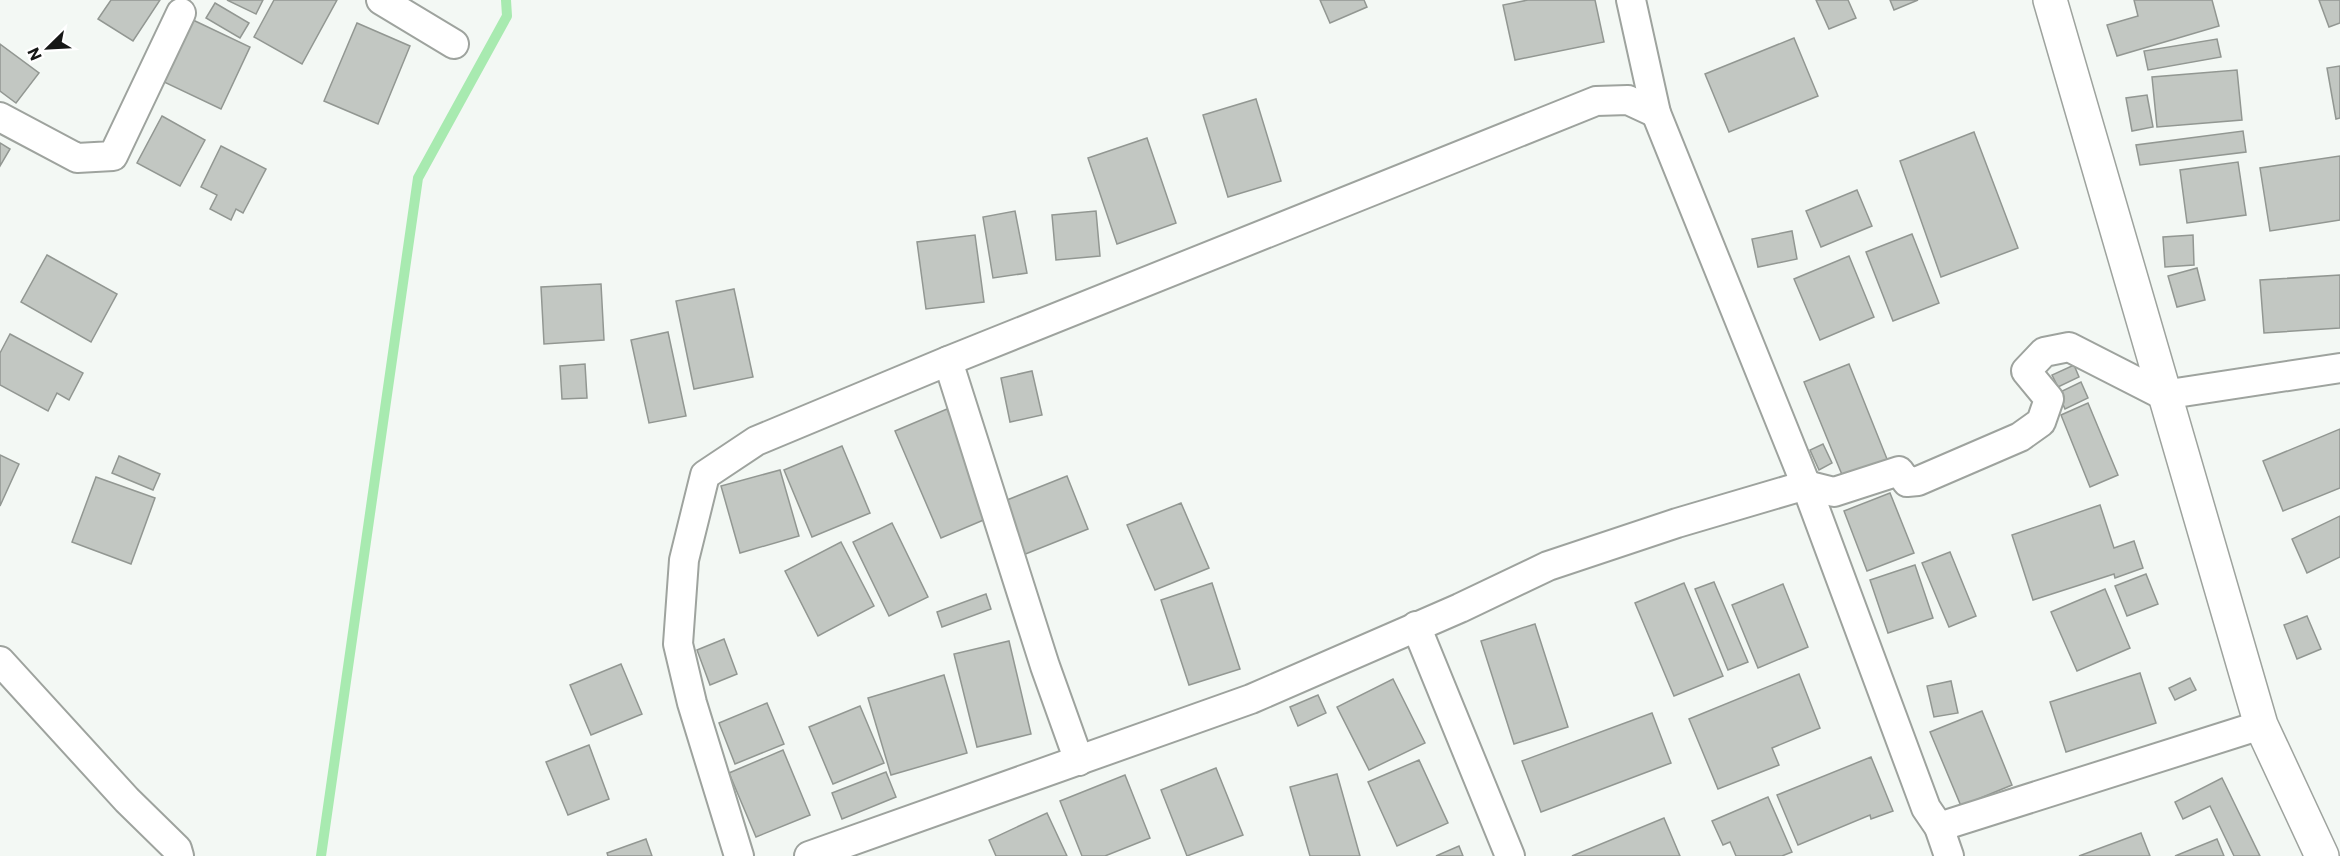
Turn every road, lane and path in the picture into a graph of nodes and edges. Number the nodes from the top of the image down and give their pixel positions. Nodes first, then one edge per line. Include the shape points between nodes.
1 (381, 0) edge
2 (1631, 0) edge
3 (2049, 0) edge
4 (181, 13) dead end
5 (454, 44) dead end
6 (1656, 113) junction
7 (0, 117) edge
8 (948, 361) junction
9 (2340, 368) edge
10 (2163, 394) junction
11 (1806, 485) junction
12 (1416, 626) junction
13 (0, 661) edge
14 (2260, 725) junction
15 (1080, 761) junction
16 (1939, 827) junction
17 (179, 856) edge
18 (739, 856) edge
19 (809, 856) edge
20 (1510, 856) edge
21 (1949, 856) edge
22 (2322, 856) edge

1 - 5 street
2 - 6 street
3 - 10 main road
4 - 7 street via 113,156 77,158
6 - 8 street via 1628,100 1596,101
6 - 11 street
8 - 15 street via 1045,666
8 - 18 street via 756,441 705,475 684,560 678,644
9 - 10 street
10 - 11 street via 2069,347 2044,352 2026,371 2049,399 2041,422 2020,437 1918,481 1907,482 1899,471 1834,492
10 - 14 main road
11 - 12 street via 1548,566
11 - 16 street via 1926,808
12 - 15 street via 1251,699
12 - 20 street
13 - 17 street via 177,849
14 - 16 street
14 - 22 main road
15 - 19 street
16 - 21 street

